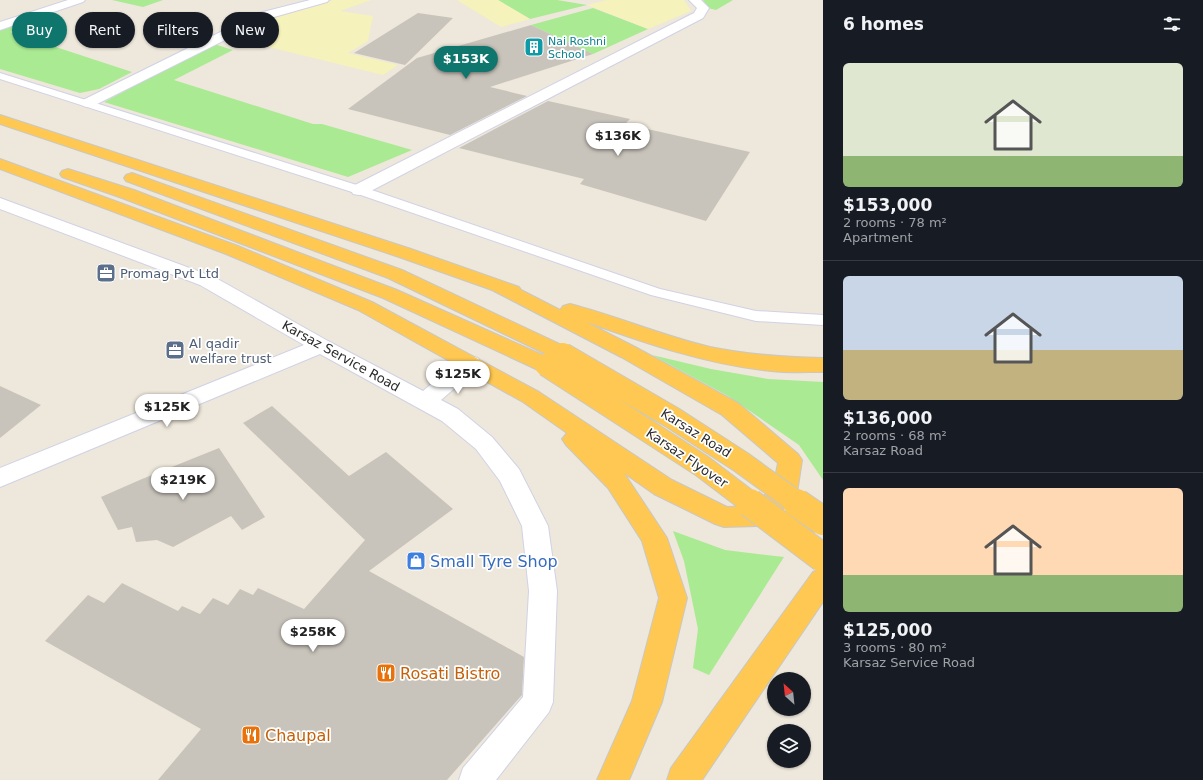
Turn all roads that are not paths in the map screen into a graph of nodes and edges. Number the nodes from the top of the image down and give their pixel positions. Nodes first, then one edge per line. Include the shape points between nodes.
1 (79, 0) edge
2 (323, 0) edge
3 (695, 0) edge
4 (0, 26) edge
5 (0, 76) edge
6 (88, 103) junction
7 (0, 119) edge
8 (0, 128) edge
9 (0, 150) edge
10 (0, 164) edge
11 (359, 190) junction
12 (0, 203) edge
13 (498, 286) junction
14 (823, 320) edge
15 (321, 346) junction
16 (554, 360) junction
17 (470, 363) junction
18 (823, 365) edge
19 (532, 397) junction
20 (425, 402) junction
21 (0, 478) edge
22 (823, 521) edge
23 (823, 558) edge
24 (823, 580) edge
25 (475, 780) edge
26 (614, 780) edge
27 (683, 780) edge

1 - 4 street
2 - 6 street via 263,16
3 - 11 street via 703,8 699,15
5 - 6 lane
6 - 11 lane
7 - 13 highway
8 - 16 highway via 395,274
9 - 16 highway via 128,194
10 - 17 highway via 232,250 313,283 365,306
11 - 14 lane via 656,292 756,316
12 - 15 street, Karsaz Service Road via 207,281
13 - 18 highway via 643,335 711,354 771,364
13 - 19 highway via 628,352 730,409 790,460 785,493 757,516 724,517 663,487
15 - 20 street, Karsaz Service Road
15 - 21 street
16 - 22 highway, Karsaz Road, bridge via 673,418 741,462
16 - 23 highway, Karsaz Flyover, bridge via 702,466
17 - 19 highway
17 - 20 street
19 - 26 highway via 617,481 654,538 673,598 647,702
20 - 25 street, Karsaz Service Road via 450,415 484,442 510,476 535,526 543,591 538,702
24 - 27 highway

